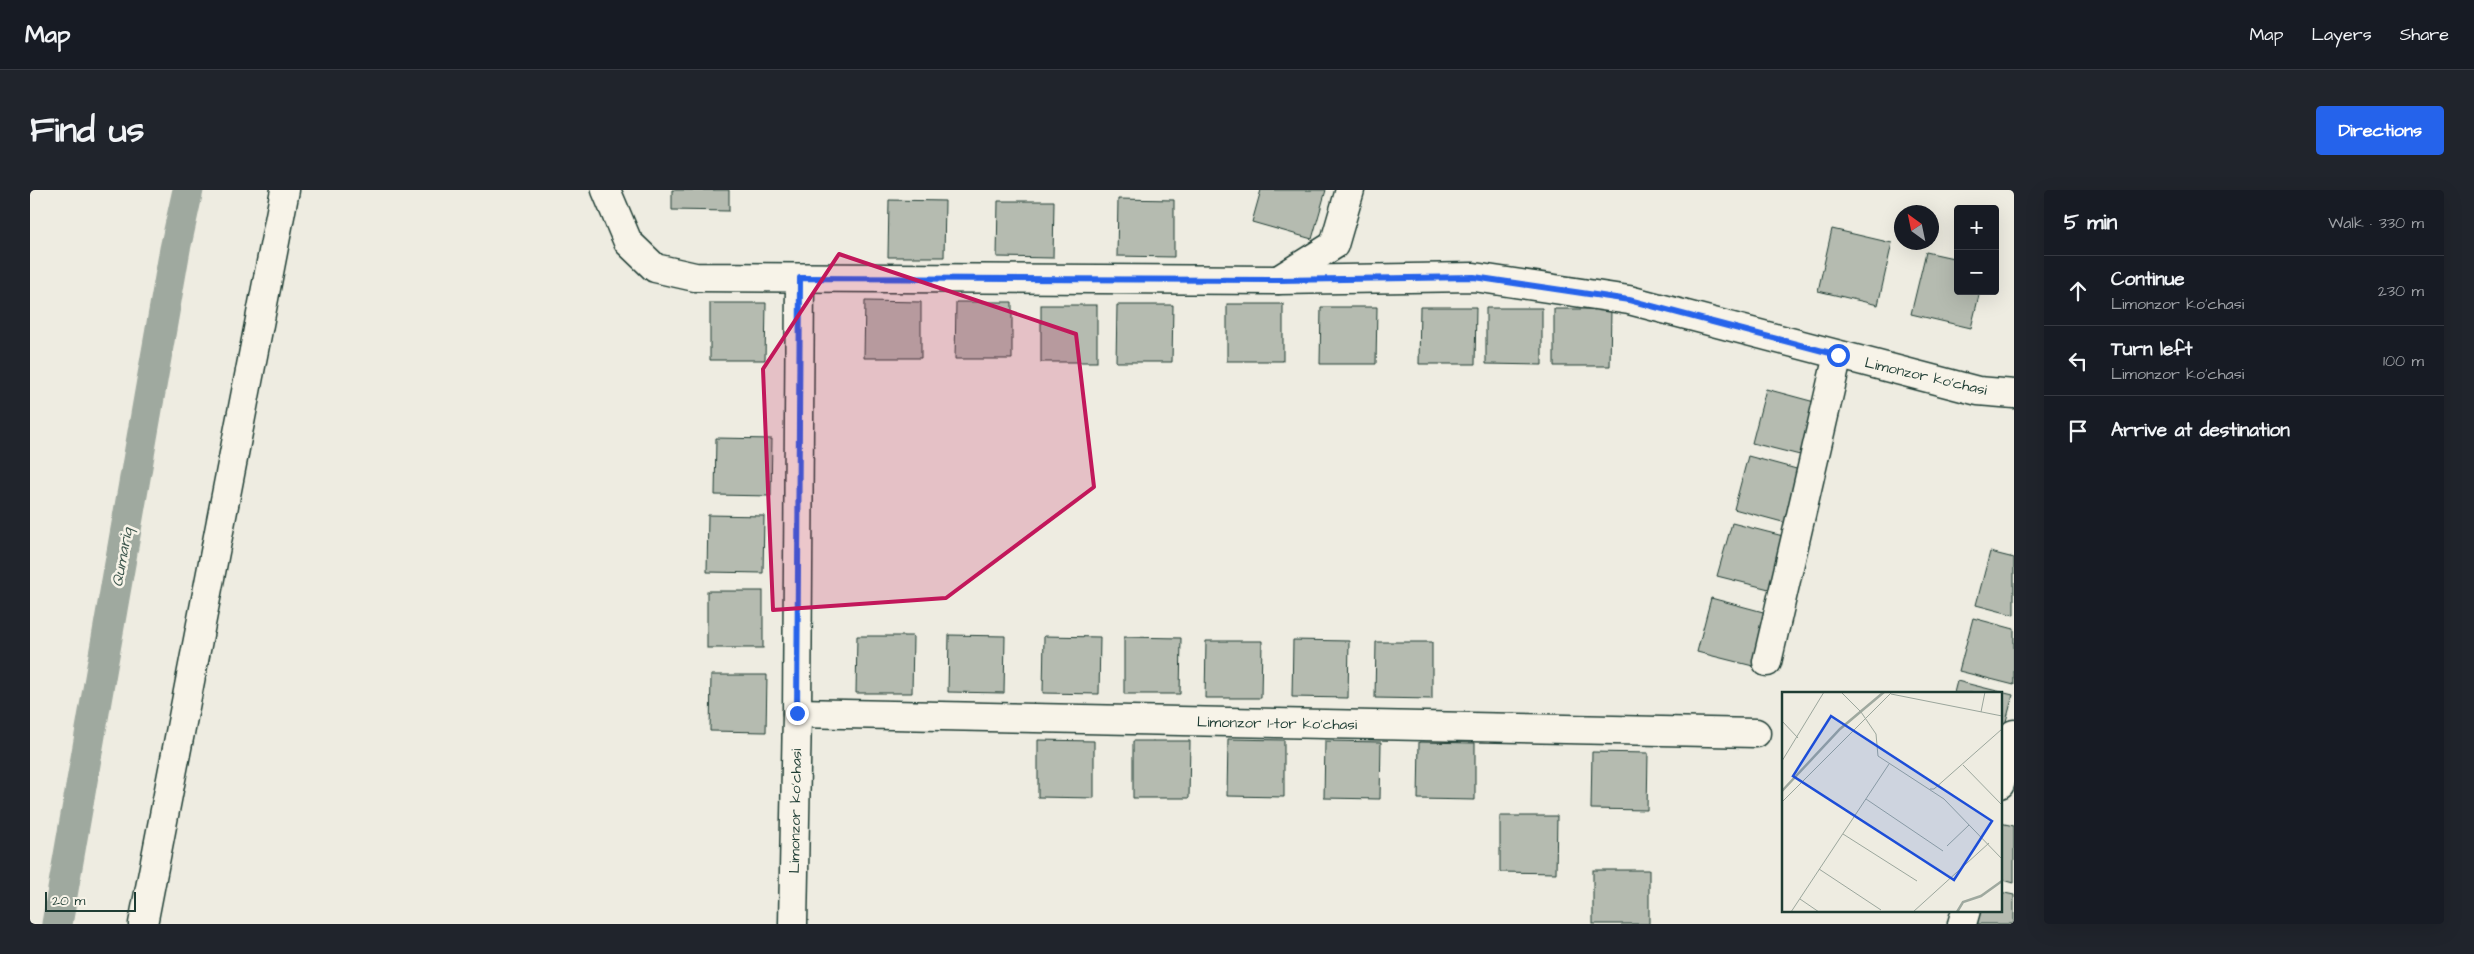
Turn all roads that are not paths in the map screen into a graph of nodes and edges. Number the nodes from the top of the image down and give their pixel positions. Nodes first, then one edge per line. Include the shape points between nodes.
1 (285, 190) edge
2 (606, 190) edge
3 (1350, 190) edge
4 (800, 278) junction
5 (1278, 280) junction
6 (1838, 355) junction
7 (2014, 394) edge
8 (1766, 662) dead end
9 (797, 713) junction
10 (1756, 733) dead end
11 (2014, 734) edge
12 (2002, 777) edge
13 (143, 924) edge
14 (792, 924) edge

1 - 13 street
2 - 4 street, Limonzor ko'chasi via 628,242 655,268 695,277
3 - 5 street via 1334,245
4 - 5 street, Limonzor ko'chasi
4 - 9 street, Limonzor ko'chasi
5 - 6 street, Limonzor ko'chasi via 1474,277 1629,300
6 - 7 street, Limonzor ko'chasi via 1978,391
6 - 8 street
9 - 10 street, Limonzor 1-tor ko'chasi
9 - 14 street, Limonzor ko'chasi
11 - 12 street

